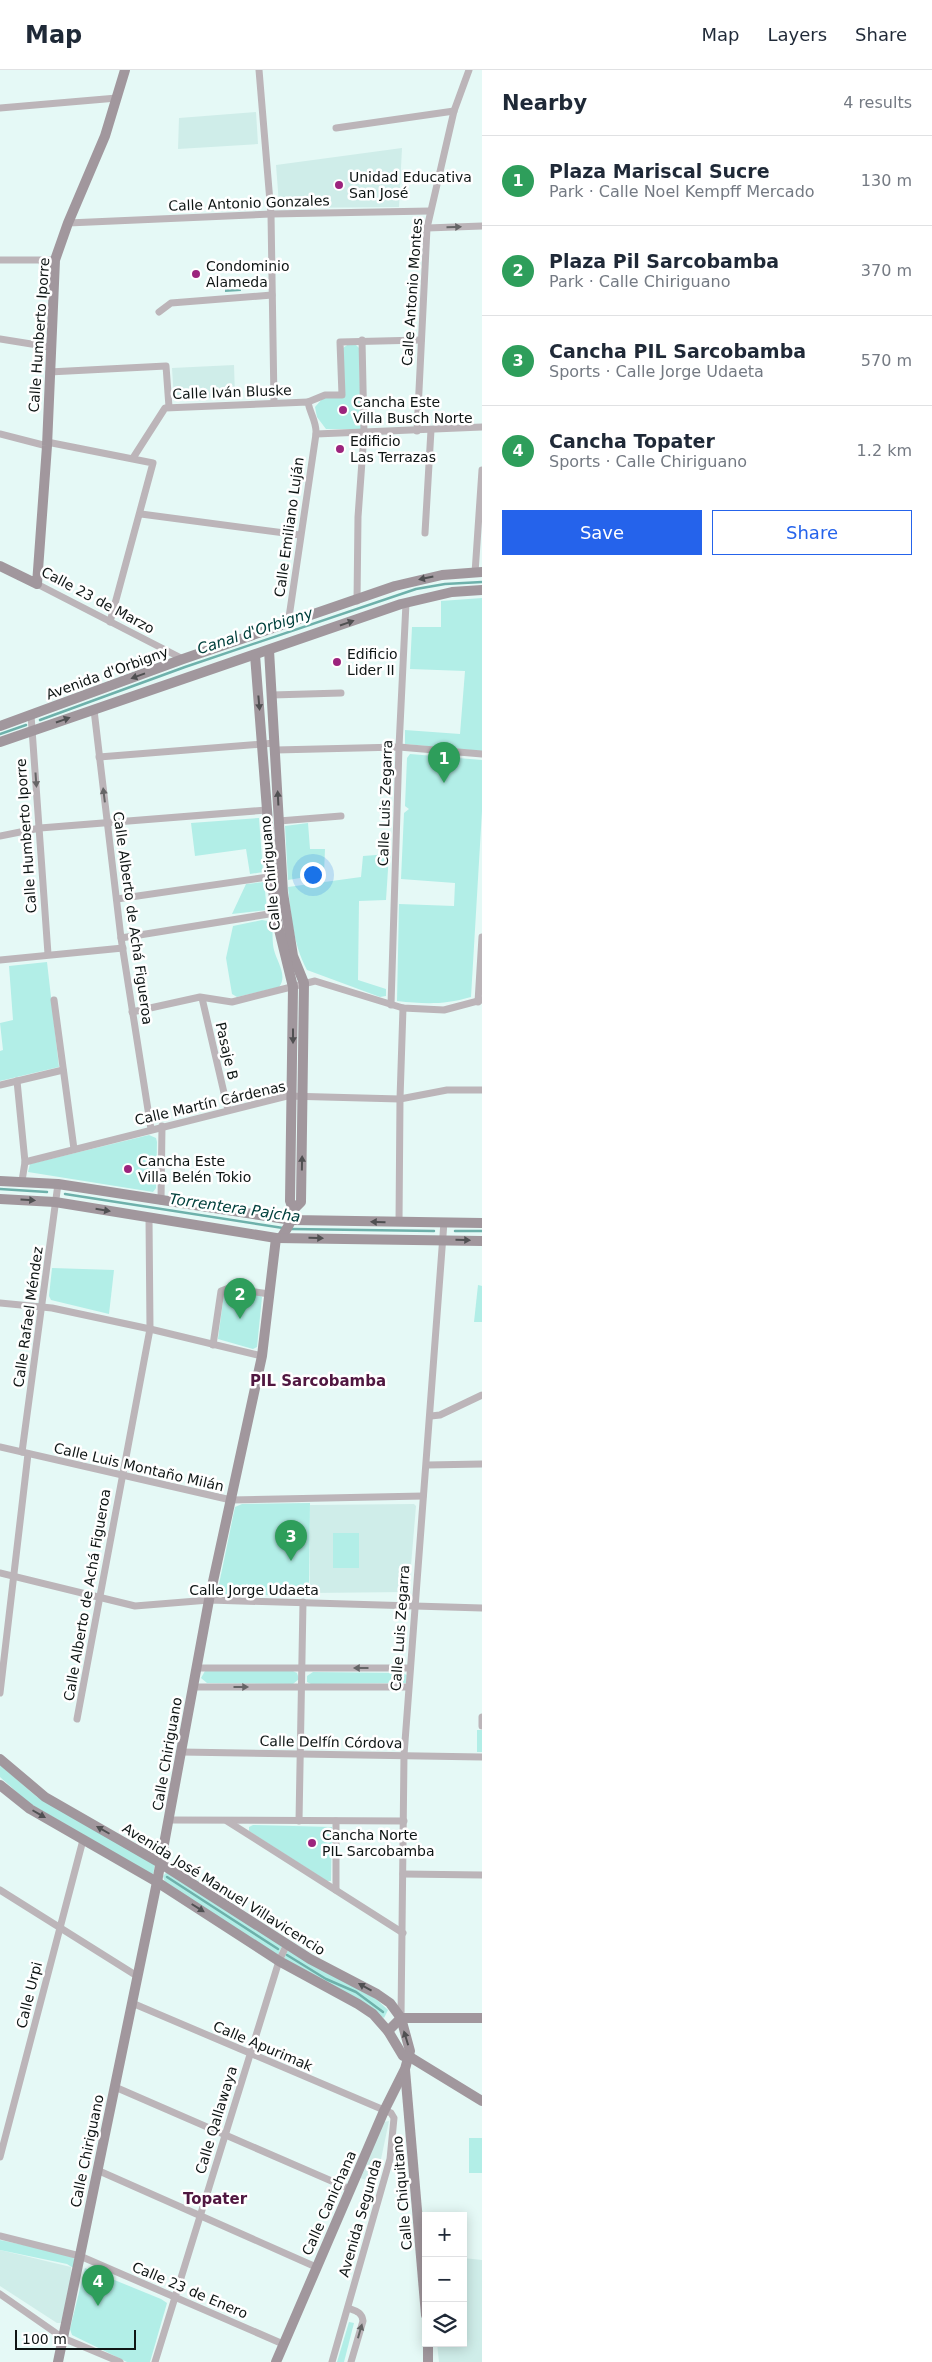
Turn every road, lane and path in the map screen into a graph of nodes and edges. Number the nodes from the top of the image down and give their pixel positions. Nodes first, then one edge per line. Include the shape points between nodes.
1 (125, 70) edge
2 (259, 70) edge
3 (469, 70) edge
4 (117, 98) junction
5 (0, 108) edge
6 (454, 111) junction
7 (336, 128) dead end
8 (430, 211) junction
9 (270, 214) junction
10 (68, 222) junction
11 (482, 226) edge
12 (427, 228) junction
13 (0, 260) edge
14 (55, 260) junction
15 (272, 295) junction
16 (158, 312) dead end
17 (0, 339) edge
18 (362, 340) junction
19 (421, 340) junction
20 (50, 347) junction
21 (49, 372) junction
22 (274, 402) junction
23 (308, 402) junction
24 (169, 407) junction
25 (482, 427) edge
26 (431, 430) junction
27 (417, 431) junction
28 (364, 433) junction
29 (0, 434) edge
30 (316, 434) junction
31 (47, 444) junction
32 (133, 458) junction
33 (482, 470) edge
34 (141, 514) junction
35 (425, 534) dead end
36 (300, 535) junction
37 (0, 566) edge
38 (478, 572) edge
39 (38, 584) junction
40 (482, 590) edge
41 (357, 600) junction
42 (406, 603) junction
43 (110, 622) junction
44 (288, 624) junction
45 (270, 650) junction
46 (254, 655) junction
47 (184, 659) junction
48 (341, 694) dead end
49 (272, 695) junction
50 (94, 710) junction
51 (31, 715) junction
52 (0, 726) edge
53 (33, 731) junction
54 (0, 742) edge
55 (262, 744) junction
56 (276, 746) junction
57 (399, 747) junction
58 (482, 754) edge
59 (99, 757) junction
60 (267, 810) junction
61 (341, 816) dead end
62 (279, 821) junction
63 (107, 824) junction
64 (40, 828) junction
65 (0, 836) edge
66 (277, 876) junction
67 (117, 899) junction
68 (275, 914) junction
69 (482, 937) edge
70 (121, 938) junction
71 (123, 948) junction
72 (48, 954) junction
73 (0, 960) edge
74 (304, 983) junction
75 (293, 987) junction
76 (202, 998) junction
77 (54, 1000) dead end
78 (480, 1001) edge
79 (391, 1004) junction
80 (403, 1008) junction
81 (132, 1012) junction
82 (63, 1070) junction
83 (17, 1081) junction
84 (0, 1085) edge
85 (482, 1090) edge
86 (298, 1097) junction
87 (400, 1099) junction
88 (228, 1110) junction
89 (162, 1126) junction
90 (150, 1130) junction
91 (74, 1149) junction
92 (25, 1162) junction
93 (0, 1181) edge
94 (22, 1181) junction
95 (58, 1186) junction
96 (0, 1199) edge
97 (55, 1200) junction
98 (161, 1201) junction
99 (149, 1218) junction
100 (399, 1222) junction
101 (444, 1222) junction
102 (482, 1223) edge
103 (284, 1231) junction
104 (444, 1240) junction
105 (482, 1241) edge
106 (269, 1294) junction
107 (0, 1303) edge
108 (43, 1307) junction
109 (150, 1329) junction
110 (213, 1345) junction
111 (262, 1356) junction
112 (482, 1396) edge
113 (431, 1416) junction
114 (0, 1447) edge
115 (25, 1453) junction
116 (482, 1464) edge
117 (427, 1465) junction
118 (121, 1476) junction
119 (424, 1496) junction
120 (231, 1500) junction
121 (0, 1573) edge
122 (12, 1576) junction
123 (99, 1598) junction
124 (209, 1600) junction
125 (303, 1602) junction
126 (414, 1604) junction
127 (482, 1608) edge
128 (196, 1668) junction
129 (302, 1668) junction
130 (410, 1668) junction
131 (193, 1687) junction
132 (302, 1687) junction
133 (408, 1687) junction
134 (0, 1693) edge
135 (482, 1717) edge
136 (77, 1719) dead end
137 (482, 1726) edge
138 (181, 1752) junction
139 (300, 1755) junction
140 (404, 1756) junction
141 (482, 1757) edge
142 (0, 1759) edge
143 (0, 1785) edge
144 (169, 1820) junction
145 (227, 1821) junction
146 (299, 1821) junction
147 (336, 1821) junction
148 (404, 1821) junction
149 (83, 1840) junction
150 (160, 1863) junction
151 (403, 1874) junction
152 (482, 1875) edge
153 (157, 1882) junction
154 (0, 1890) edge
155 (336, 1890) junction
156 (60, 1928) junction
157 (403, 1933) junction
158 (287, 1944) junction
159 (279, 1961) junction
160 (137, 1976) junction
161 (132, 2003) junction
162 (401, 2018) junction
163 (482, 2018) edge
164 (388, 2031) junction
165 (250, 2054) junction
166 (410, 2057) junction
167 (405, 2069) junction
168 (114, 2086) junction
169 (482, 2102) edge
170 (384, 2111) junction
171 (225, 2134) junction
172 (0, 2157) edge
173 (98, 2170) junction
174 (350, 2189) junction
175 (199, 2216) junction
176 (0, 2236) edge
177 (80, 2256) junction
178 (316, 2266) junction
179 (0, 2294) edge
180 (175, 2296) junction
181 (425, 2302) edge
182 (348, 2308) junction
183 (63, 2338) junction
184 (284, 2344) junction
185 (428, 2347) edge
186 (58, 2362) edge
187 (120, 2362) edge
188 (155, 2362) edge
189 (276, 2362) edge
190 (332, 2362) edge
191 (351, 2362) edge
192 (428, 2362) edge

1 - 4 main road, Calle Humberto Iporre
2 - 9 street
3 - 6 street, Calle Antonio Montes
4 - 5 street
4 - 10 main road, Calle Humberto Iporre via 105,136
6 - 7 street
6 - 8 street, Calle Antonio Montes
8 - 9 street, Calle Antonio Gonzales
8 - 12 street, Calle Antonio Montes
9 - 10 street, Calle Antonio Gonzales
9 - 15 street
10 - 14 main road, Calle Humberto Iporre
12 -> 11 street
12 - 19 street, Calle Antonio Montes
13 - 14 street
14 - 20 main road, Calle Humberto Iporre
15 - 16 street via 171,302
15 - 22 street
17 - 20 street
18 - 19 street
18 - 23 street via 340,342 342,395 324,395
18 - 28 street
19 - 27 street, Calle Antonio Montes
20 - 21 main road, Calle Humberto Iporre
21 - 24 street via 166,366
21 - 31 main road, Calle Humberto Iporre
22 - 23 street, Calle Iván Bluske
22 - 24 street, Calle Iván Bluske
23 - 30 street, Calle Iván Bluske via 309,412 317,426
24 - 32 street, Calle Iván Bluske via 159,414
25 - 26 street
26 - 27 street
26 - 35 street
27 - 28 street
28 - 30 street
28 - 41 street
29 - 31 street
30 - 36 street, Calle Emiliano Luján
31 - 32 street
31 - 39 main road, Calle Humberto Iporre
32 - 34 street via 153,463
33 - 38 street
34 - 36 street
34 - 43 street
36 - 44 street, Calle Emiliano Luján
37 - 39 main road, Calle 23 de Marzo
38 -> 41 main road, Avenida d'Orbigny via 420,579
39 - 43 street, Calle 23 de Marzo
40 - 42 main road via 452,592
41 - 44 main road, Avenida d'Orbigny
45 -> 42 main road
42 - 57 street, Calle Luis Zegarra
43 - 47 street, Calle 23 de Marzo
44 - 47 main road, Avenida d'Orbigny
45 - 46 main road
45 - 49 main road, Calle Chiriguano
46 - 50 main road
46 -> 55 main road, Calle Chiriguano
47 -> 51 main road, Avenida d'Orbigny
48 - 49 street
49 - 56 main road, Calle Chiriguano
53 -> 50 main road
50 - 59 street, Calle Alberto de Achá Figueroa
51 - 52 main road, Avenida d'Orbigny
51 - 53 street, Calle Humberto Iporre
53 - 54 main road
53 -> 64 street, Calle Humberto Iporre
55 - 56 street
55 - 59 street
55 - 60 main road, Calle Chiriguano
56 - 57 street
62 -> 56 main road, Calle Chiriguano
57 - 58 street
57 - 79 street, Calle Luis Zegarra
63 -> 59 street, Calle Alberto de Achá Figueroa
60 - 63 street
60 - 66 main road, Calle Chiriguano
61 - 62 street
62 - 66 main road, Calle Chiriguano
63 - 64 street
63 - 67 street, Calle Alberto de Achá Figueroa
64 - 65 street
64 - 72 street, Calle Humberto Iporre
66 - 67 street
66 - 68 main road, Calle Chiriguano
66 - 74 main road, Calle Chiriguano via 293,956
67 - 70 street, Calle Alberto de Achá Figueroa
68 - 70 street
68 - 75 main road, Calle Chiriguano
69 - 78 street
70 - 71 street, Calle Alberto de Achá Figueroa
71 - 72 street
71 - 81 street, Calle Alberto de Achá Figueroa
72 - 73 street
74 - 75 street
74 - 79 street via 314,981
74 - 86 main road, Calle Chiriguano
75 - 76 street via 232,1002
75 -> 86 main road, Calle Chiriguano
76 - 81 street
76 - 88 street, Pasaje B
77 - 82 street
78 - 80 street via 444,1010
79 - 80 street
80 - 87 street
81 - 90 street, Calle Alberto de Achá Figueroa
82 - 83 street
82 - 91 street
83 - 84 street
83 - 92 street
85 - 87 street, Calle Martín Cárdenas via 447,1090
86 - 87 street, Calle Martín Cárdenas
86 - 88 street, Calle Martín Cárdenas via 287,1096
86 - 103 main road, Calle Chiriguano via 301,1202
87 - 100 street
88 - 89 street, Calle Martín Cárdenas
89 - 90 street, Calle Martín Cárdenas
89 - 98 street
90 - 91 street, Calle Martín Cárdenas
91 - 92 street, Calle Martín Cárdenas
92 - 94 street
93 - 94 main road
94 - 95 main road
95 - 97 street, Calle Rafael Méndez
95 - 98 main road
96 -> 97 main road
97 -> 99 main road
97 - 108 street, Calle Rafael Méndez
98 - 103 main road
99 - 103 main road
99 - 109 street, Calle Alberto de Achá Figueroa
100 - 101 main road
100 -> 103 main road
101 - 102 main road
101 - 104 street, Calle Luis Zegarra
103 -> 104 main road
103 - 106 main road, Calle Chiriguano
104 -> 105 main road
104 - 113 street, Calle Luis Zegarra
106 - 110 street via 229,1288 221,1290
106 - 111 main road, Calle Chiriguano
107 - 108 street
108 - 109 street
108 - 115 street, Calle Rafael Méndez
109 - 110 street
109 - 118 street, Calle Alberto de Achá Figueroa
110 - 111 street
111 - 120 main road, Calle Chiriguano
112 - 113 street
113 - 117 street, Calle Luis Zegarra
114 - 115 street, Calle Luis Montaño Milán
115 - 118 street, Calle Luis Montaño Milán
115 - 122 street, Calle Rafael Méndez
116 - 117 street
117 - 119 street, Calle Luis Zegarra
118 - 120 street, Calle Luis Montaño Milán
118 - 123 street, Calle Alberto de Achá Figueroa
119 - 120 street, Calle Luis Montaño Milán
119 - 126 street, Calle Luis Zegarra
120 - 124 main road, Calle Chiriguano
121 - 122 street, Calle Jorge Udaeta
122 - 123 street, Calle Jorge Udaeta
122 - 134 street, Calle Rafael Méndez
123 - 124 street, Calle Jorge Udaeta via 135,1606
123 - 136 street, Calle Alberto de Achá Figueroa
124 - 125 street, Calle Jorge Udaeta
124 - 128 main road, Calle Chiriguano
125 - 126 street, Calle Jorge Udaeta
125 - 129 street
126 - 127 street, Calle Jorge Udaeta via 422,1607
126 - 130 street, Calle Luis Zegarra
128 - 129 street
128 - 131 main road, Calle Chiriguano
130 -> 129 street
129 - 132 street
130 - 133 street, Calle Luis Zegarra
131 -> 132 street
131 - 138 main road, Calle Chiriguano
132 - 133 street
132 - 139 street
133 - 140 street, Calle Luis Zegarra
135 - 137 street
138 - 139 street, Calle Delfín Córdova
138 - 144 main road, Calle Chiriguano
139 - 140 street, Calle Delfín Córdova
139 - 146 street
140 - 141 street, Calle Delfín Córdova
140 - 148 street, Calle Luis Zegarra
150 -> 142 main road, Avenida José Manuel Villavicencio via 44,1797
143 -> 149 main road via 30,1809
144 - 145 street
144 - 150 main road, Calle Chiriguano
145 - 146 street
145 - 155 street
146 - 147 street
147 - 148 street
147 - 155 street
148 - 151 street, Calle Luis Zegarra
149 - 153 main road
149 - 156 street, Calle Urpi
150 - 153 main road, Calle Chiriguano
150 - 158 main road, Avenida José Manuel Villavicencio
151 - 152 street
151 - 157 street, Calle Luis Zegarra
153 -> 159 main road
153 - 160 main road, Calle Chiriguano
154 - 156 street
155 - 157 street
156 - 160 street
156 - 172 street, Calle Urpi
157 - 162 street, Calle Luis Zegarra
158 - 159 street, Calle Qallawaya
162 -> 158 main road, Avenida José Manuel Villavicencio via 390,2003 377,1994
159 - 164 main road via 374,2014
159 - 165 street, Calle Qallawaya
160 - 161 main road, Calle Chiriguano
161 - 165 street, Calle Apurimak
161 - 168 main road, Calle Chiriguano
162 - 163 main road
162 - 164 main road
166 -> 162 main road, Avenida José Manuel Villavicencio
164 - 166 main road via 399,2053
165 - 170 street, Calle Apurimak
165 - 171 street, Calle Qallawaya
166 - 167 main road, Calle Canichana
166 - 169 main road
167 - 170 main road, Calle Canichana
167 - 181 main road, Calle Chiquitano
168 - 171 street
168 - 173 main road, Calle Chiriguano
170 - 174 main road, Calle Canichana
170 - 182 street, Avenida Segunda via 394,2118 390,2159
171 - 174 street
171 - 175 street, Calle Qallawaya
173 - 175 street
173 - 177 main road, Calle Chiriguano
174 - 178 main road, Calle Canichana
175 - 178 street
175 - 180 street, Calle Qallawaya
176 - 177 street, Calle 23 de Enero
177 - 180 street, Calle 23 de Enero
177 - 183 main road, Calle Chiriguano
178 - 184 main road, Calle Canichana
179 - 183 street
180 - 184 street, Calle 23 de Enero
180 - 188 street, Calle Qallawaya
182 - 190 street, Avenida Segunda
191 -> 182 street via 363,2321 358,2312
183 - 186 main road, Calle Chiriguano
183 - 187 street
184 - 189 main road, Calle Canichana
185 - 192 main road

